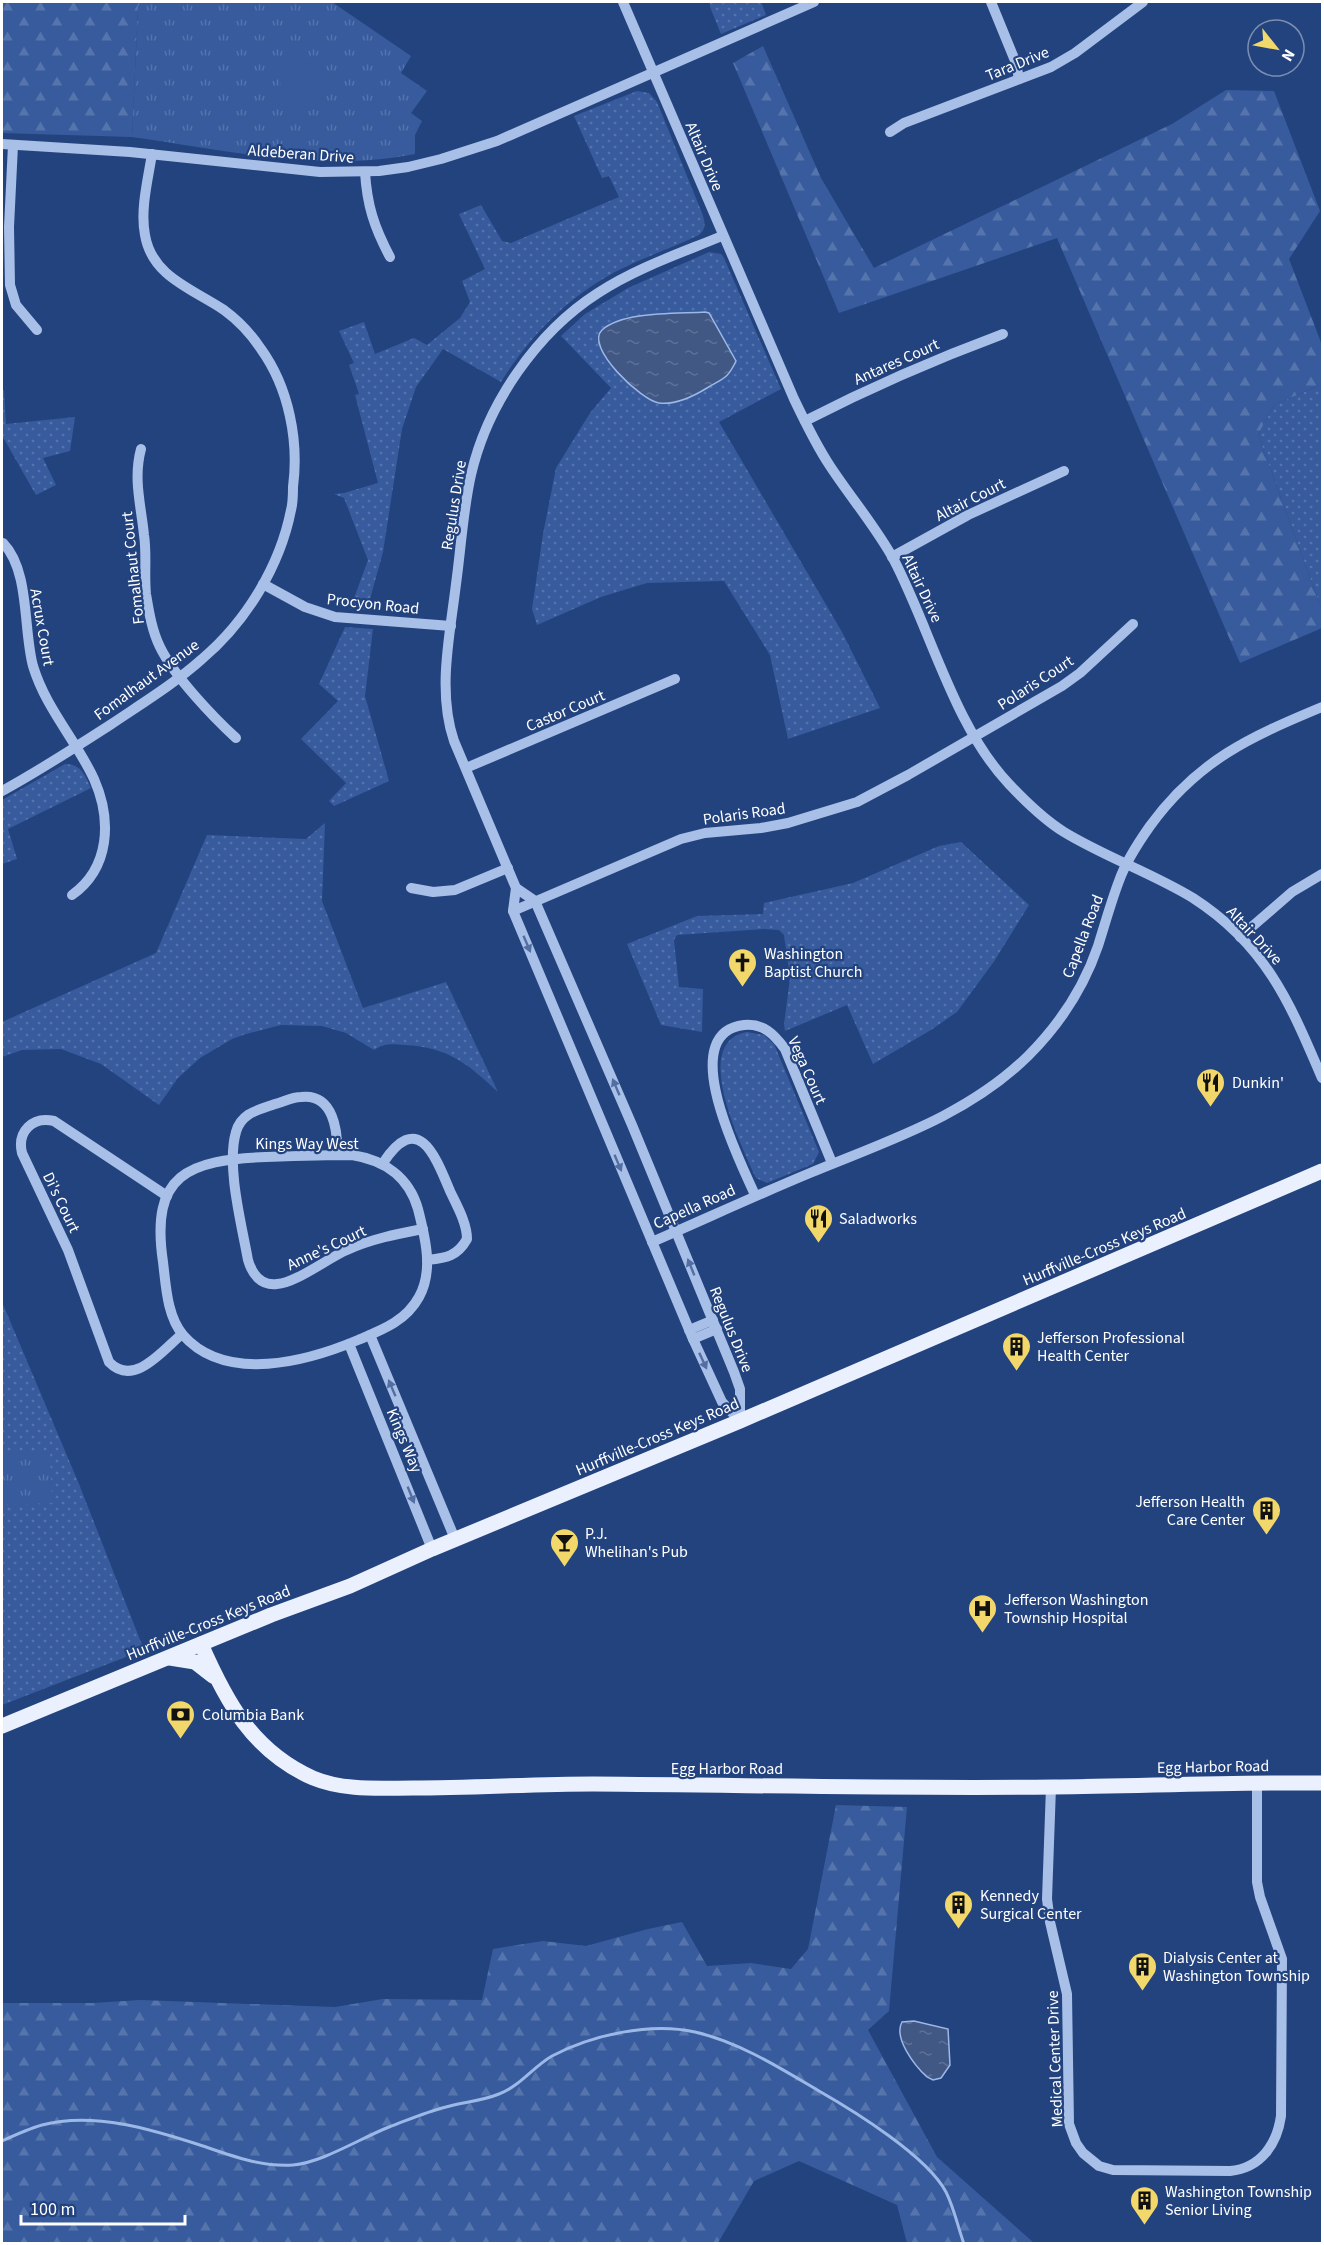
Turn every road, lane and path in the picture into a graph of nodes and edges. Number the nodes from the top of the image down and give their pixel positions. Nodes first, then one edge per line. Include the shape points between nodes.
1 (622, 2) edge
2 (814, 2) edge
3 (991, 2) edge
4 (1143, 2) edge
5 (653, 72) junction
6 (1019, 79) junction
7 (890, 132) dead end
8 (7, 144) edge
9 (152, 154) junction
10 (365, 172) junction
11 (722, 236) junction
12 (390, 257) dead end
13 (38, 330) dead end
14 (1003, 334) dead end
15 (805, 421) junction
16 (141, 449) dead end
17 (1064, 471) dead end
18 (3, 543) dead end
19 (892, 557) junction
20 (263, 584) junction
21 (1133, 624) dead end
22 (451, 626) junction
23 (180, 676) junction
24 (675, 679) dead end
25 (1323, 707) edge
26 (975, 737) junction
27 (236, 738) dead end
28 (75, 747) junction
29 (466, 768) junction
30 (2, 791) edge
31 (1126, 864) junction
32 (508, 868) junction
33 (1323, 874) edge
34 (411, 888) dead end
35 (516, 888) junction
36 (72, 895) dead end
37 (535, 902) junction
38 (513, 910) junction
39 (1240, 937) junction
40 (1323, 1078) edge
41 (337, 1155) junction
42 (234, 1158) junction
43 (383, 1163) junction
44 (832, 1164) junction
45 (1323, 1171) edge
46 (167, 1196) junction
47 (754, 1196) junction
48 (423, 1229) junction
49 (676, 1231) junction
50 (652, 1242) junction
51 (427, 1260) junction
52 (715, 1324) junction
53 (182, 1334) junction
54 (691, 1334) junction
55 (370, 1335) junction
56 (349, 1344) junction
57 (740, 1420) junction
58 (455, 1539) junction
59 (432, 1549) junction
60 (201, 1644) junction
61 (167, 1657) junction
62 (223, 1692) junction
63 (2, 1726) edge
64 (1257, 1782) junction
65 (1323, 1783) edge
66 (1051, 1787) junction

1 - 5 street, Altair Drive
2 - 5 street, Aldeberan Drive
3 - 6 street
4 - 6 street, Tara Drive via 1050,68
5 - 10 street, Aldeberan Drive via 475,149 427,163
5 - 11 street, Altair Drive
6 - 7 street, Tara Drive via 904,123
8 - 9 street, Aldeberan Drive
8 - 13 street via 10,285 16,305
9 - 10 street, Aldeberan Drive via 295,171
9 - 20 street, Fomalhaut Avenue via 144,224 155,261 171,278 243,326 266,356 285,399 295,453 292,509
10 - 12 street via 367,199
11 - 15 street, Altair Drive
11 - 22 street, Regulus Drive via 599,292 556,328 517,374 485,433 471,475
14 - 15 street, Antares Court via 874,385
15 - 19 street, Altair Drive via 830,466
16 - 23 street, Fomalhaut Court via 136,477 149,610 159,645
17 - 19 street, Altair Court via 968,515
18 - 28 street, Acrux Court via 19,574 38,679
19 - 26 street, Altair Drive
20 - 22 street, Procyon Road via 305,607 335,617
20 - 23 street, Fomalhaut Avenue via 230,630 204,658
21 - 26 street, Polaris Court via 1062,686
22 - 29 street, Regulus Drive via 446,710
23 - 27 street, Fomalhaut Court
23 - 28 street, Fomalhaut Avenue
24 - 29 street, Castor Court
25 - 31 street, Capella Road via 1250,738 1210,763 1166,805
26 - 31 street, Altair Drive via 1001,776 1038,813 1073,837
26 - 37 street, Polaris Road via 844,807 775,825 687,837
28 - 30 street, Fomalhaut Avenue
28 - 36 street, Acrux Court via 95,781 106,839 89,880
29 - 32 street, Regulus Drive
31 - 39 street, Altair Drive via 1191,898
31 - 44 street, Capella Road via 1085,977 1055,1024 1028,1056 992,1087 952,1112
32 - 34 street via 455,890
32 - 35 street, Regulus Drive
33 - 39 street via 1292,892
35 - 37 street
35 - 38 street, Regulus Drive
37 - 38 street, Polaris Road
49 -> 37 street, Regulus Drive
38 -> 50 street
39 - 40 street, Altair Drive via 1281,988
41 - 42 street, Kings Way West
41 - 42 street via 333,1116 322,1104 301,1096 245,1117 236,1130
41 - 43 street, Kings Way West
42 - 46 street, Kings Way West via 193,1168
42 - 48 street, Anne's Court via 248,1260 254,1275 263,1282 286,1282 358,1245
43 - 48 street via 410,1192
43 - 51 street via 395,1145 411,1139 423,1143 436,1156 464,1223 466,1239 450,1257
44 - 47 street, Capella Road
44 - 47 street, Vega Court via 785,1048 765,1028 753,1024 731,1029 714,1048 715,1088 723,1120
45 - 57 main road, Hurffville-Cross Keys Road
46 - 53 street via 160,1215 159,1236 169,1303
46 - 53 street, Di's Court via 54,1121 38,1120 21,1136 22,1153 68,1250 109,1362 118,1370 135,1371
47 - 49 street, Capella Road
48 - 51 street
49 - 50 street, Capella Road
52 -> 49 street, Regulus Drive
50 - 54 street
51 - 55 street via 426,1280 410,1310
52 - 54 street
52 - 57 street, Regulus Drive via 740,1389
53 - 56 street via 214,1356 258,1364 302,1360
54 -> 57 street via 722,1402
55 - 56 street
58 -> 55 street, Kings Way
56 -> 59 street, Kings Way
57 - 58 main road, Hurffville-Cross Keys Road
58 - 59 main road, Hurffville-Cross Keys Road
59 - 60 main road, Hurffville-Cross Keys Road via 350,1586
60 - 61 main road, Hurffville-Cross Keys Road
60 - 62 main road, Egg Harbor Road
61 - 62 main road via 195,1662
61 - 63 main road, Hurffville-Cross Keys Road
62 - 66 main road, Egg Harbor Road via 252,1734 275,1755 311,1777 351,1787
64 - 65 main road, Egg Harbor Road
64 - 66 main road, Egg Harbor Road
64 - 66 street, Medical Center Drive via 1257,1882 1282,1959 1281,2116 1277,2134 1262,2157 1249,2166 1230,2171 1113,2170 1090,2160 1076,2143 1068,2113 1067,1994 1047,1899

